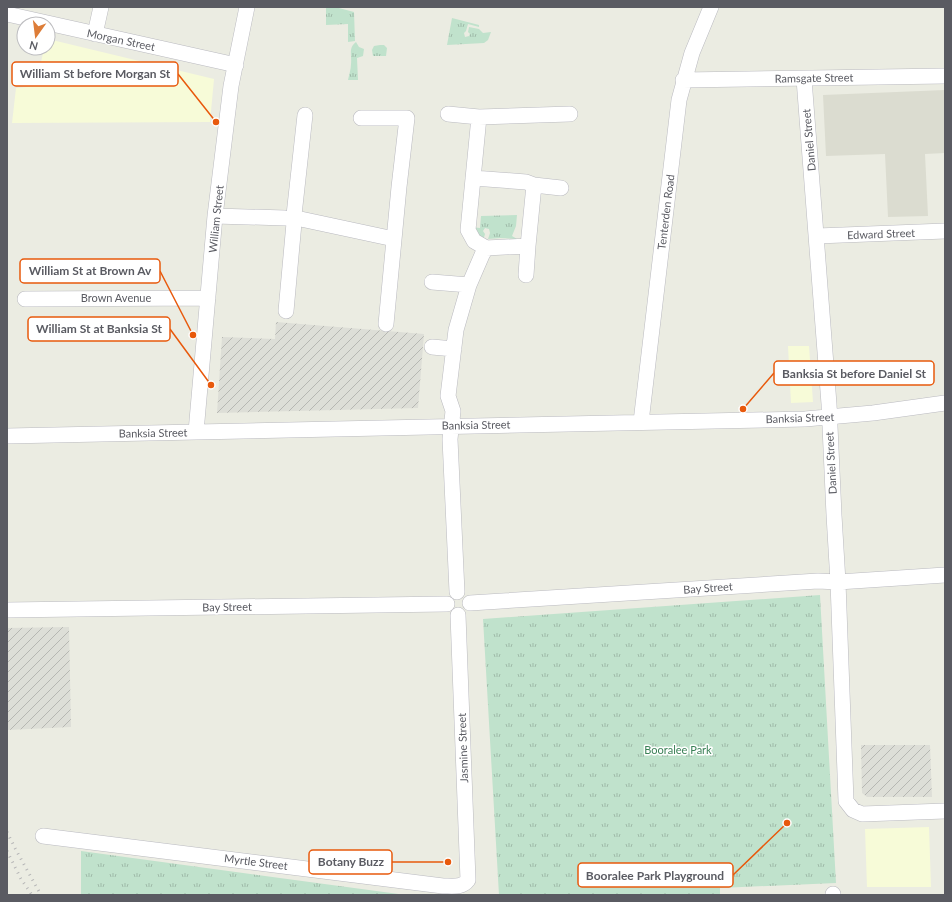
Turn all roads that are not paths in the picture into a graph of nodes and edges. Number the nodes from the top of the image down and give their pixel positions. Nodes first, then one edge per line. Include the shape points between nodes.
1 (101, 7) edge
2 (247, 7) edge
3 (711, 7) edge
4 (7, 14) edge
5 (95, 34) junction
6 (236, 65) junction
7 (945, 76) edge
8 (804, 79) junction
9 (683, 80) junction
10 (448, 114) dead end
11 (570, 114) dead end
12 (305, 115) dead end
13 (480, 117) junction
14 (361, 118) dead end
15 (473, 178) junction
16 (534, 185) junction
17 (561, 188) dead end
18 (215, 216) junction
19 (292, 218) junction
20 (945, 231) edge
21 (817, 236) junction
22 (394, 239) junction
23 (528, 246) junction
24 (486, 248) junction
25 (526, 275) dead end
26 (432, 282) dead end
27 (469, 285) junction
28 (208, 298) junction
29 (25, 299) dead end
30 (286, 311) dead end
31 (386, 324) dead end
32 (432, 347) dead end
33 (454, 349) junction
34 (945, 403) edge
35 (829, 418) junction
36 (641, 422) junction
37 (450, 426) junction
38 (196, 432) junction
39 (7, 436) edge
40 (945, 575) edge
41 (838, 582) junction
42 (457, 592) junction
43 (470, 603) junction
44 (447, 604) junction
45 (7, 610) edge
46 (458, 615) junction
47 (945, 812) edge
48 (43, 836) dead end
49 (468, 880) joint

1 - 5 street
2 - 6 street, William Street
3 - 9 street, Tenterden Road
4 - 5 street, Morgan Street
5 - 6 street, Morgan Street
6 - 18 street, William Street via 231,86
7 - 8 street, Ramsgate Street
8 - 9 street, Ramsgate Street
8 - 21 street, Daniel Street
9 - 36 street, Tenterden Road
10 - 13 street
11 - 13 street
12 - 19 street
13 - 15 street
14 - 22 street via 407,118
15 - 16 street via 526,182
15 - 24 street via 468,230 474,241
16 - 17 street
16 - 23 street
18 - 19 street
18 - 28 street, William Street
19 - 22 street
19 - 30 street
20 - 21 street, Edward Street
21 - 35 street, Daniel Street
22 - 31 street
23 - 24 street
23 - 25 street
24 - 27 street
26 - 27 street
27 - 33 street via 456,330
28 - 29 street, Brown Avenue
28 - 38 street, William Street
32 - 33 street
33 - 37 street via 448,396 453,411
34 - 35 street, Banksia Street
35 - 36 street, Banksia Street
35 - 41 street, Daniel Street
36 - 37 street, Banksia Street
37 - 38 street, Banksia Street
37 - 42 street
38 - 39 street, Banksia Street
40 - 41 street, Bay Street
41 - 43 street, Bay Street via 818,580
41 - 47 street, Daniel Street via 846,801 853,810 862,814
42 - 43 street via 466,595
42 - 44 street via 450,596
43 - 46 street via 466,613
44 - 45 street, Bay Street
44 - 46 street via 450,611
46 - 49 street, Jasmine Street
48 - 49 street, Myrtle Street via 444,886 460,886

